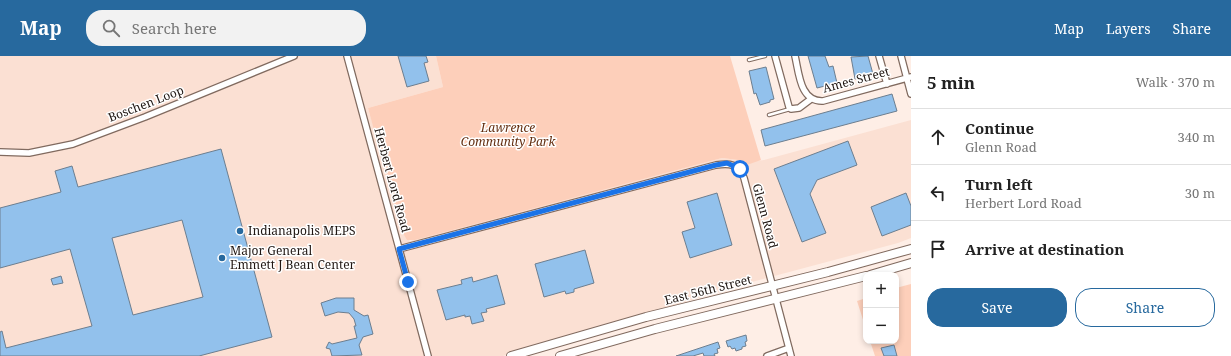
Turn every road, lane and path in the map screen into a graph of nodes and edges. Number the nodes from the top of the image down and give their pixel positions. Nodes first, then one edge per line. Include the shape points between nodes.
1 (294, 56) edge
2 (348, 56) edge
3 (765, 56) edge
4 (775, 56) edge
5 (795, 56) edge
6 (879, 56) edge
7 (900, 56) edge
8 (749, 60) dead end
9 (909, 77) edge
10 (887, 84) junction
11 (911, 94) edge
12 (811, 99) junction
13 (791, 109) junction
14 (769, 115) dead end
15 (0, 152) edge
16 (399, 249) junction
17 (911, 249) edge
18 (911, 263) edge
19 (880, 272) edge
20 (863, 277) edge
21 (772, 286) junction
22 (776, 300) junction
23 (789, 348) junction
24 (428, 356) edge
25 (512, 356) edge
26 (560, 356) edge
27 (767, 356) edge
28 (789, 356) edge

1 - 15 street, Boschen Loop via 73,144 29,153
2 - 16 street, Herbert Lord Road
3 - 8 lane
4 - 13 street via 787,104
5 - 12 street via 805,92
6 - 10 street
7 - 9 street
9 - 10 street, Ames Street
9 - 11 street
10 - 12 street, Ames Street via 822,101
12 - 13 street via 800,108
13 - 14 lane
16 - 21 street, Glenn Road via 727,163 736,166 742,172
16 - 24 street, Herbert Lord Road
17 - 21 main road, East 56th Street
18 - 19 main road
20 - 22 main road, East 56th Street
21 - 22 street, Glenn Road
21 - 25 main road, East 56th Street via 646,317
22 - 23 street, Glenn Road
22 - 26 main road, East 56th Street via 655,329
23 - 27 street
23 - 28 street, Glenn Road

